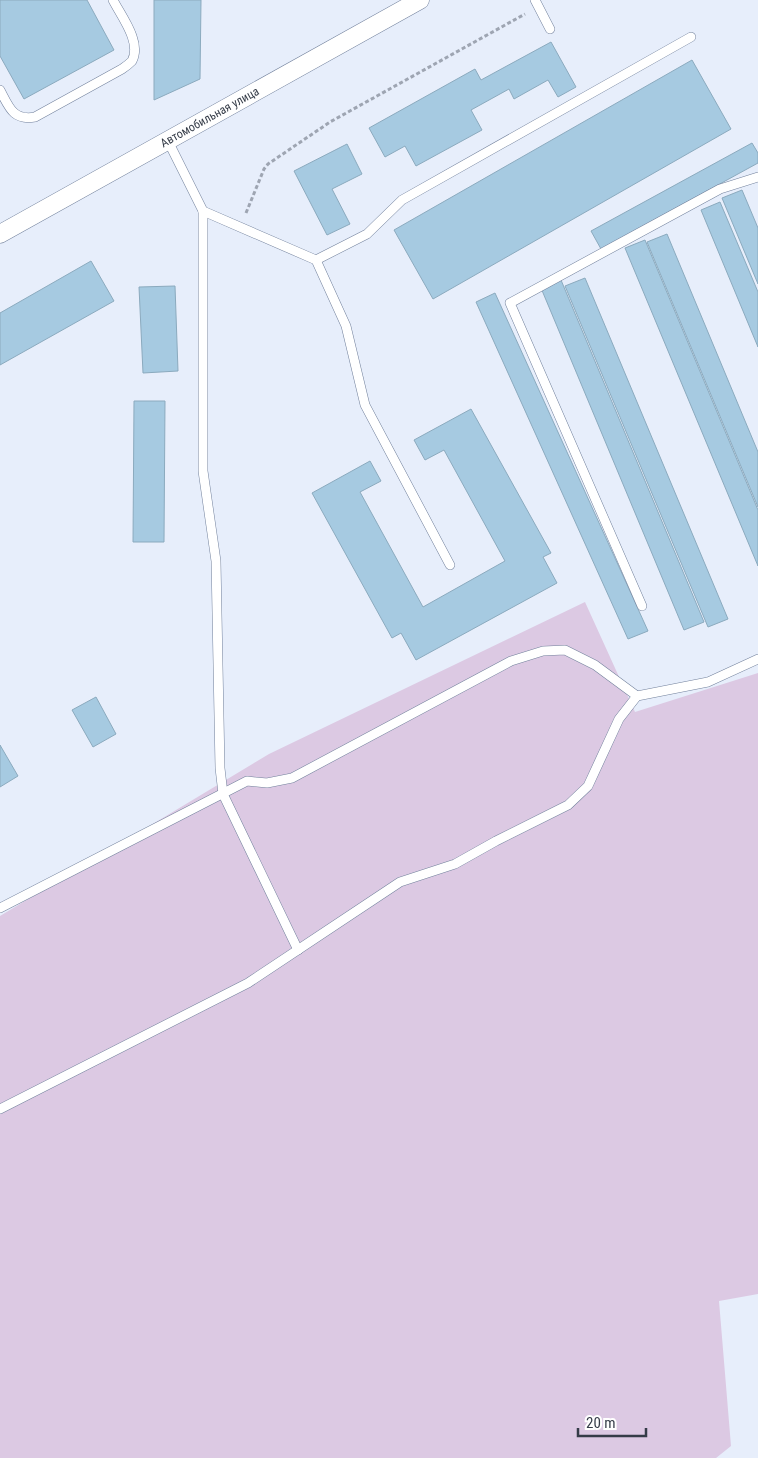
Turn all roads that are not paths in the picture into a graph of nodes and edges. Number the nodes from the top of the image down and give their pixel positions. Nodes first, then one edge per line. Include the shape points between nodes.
1 (113, 0) edge
2 (420, 0) edge
3 (536, 3) edge
4 (550, 29) dead end
5 (691, 37) dead end
6 (0, 90) edge
7 (168, 141) junction
8 (758, 177) edge
9 (203, 211) junction
10 (0, 234) edge
11 (316, 260) junction
12 (450, 565) dead end
13 (642, 606) dead end
14 (758, 659) edge
15 (636, 696) junction
16 (223, 794) junction
17 (0, 908) edge
18 (298, 950) junction
19 (0, 1109) edge

1 - 6 lane via 135,46 132,60 122,69 26,119 17,116
2 - 7 street, Автомобильная улица
3 - 4 lane
5 - 11 lane via 402,200 367,234
7 - 9 lane
7 - 10 street, Автомобильная улица
8 - 13 lane via 720,189 510,303
9 - 11 lane
9 - 16 lane via 203,471 216,561
11 - 12 lane via 346,326 365,405
14 - 15 lane via 708,682
15 - 16 lane via 588,661 565,650 543,651 511,661 292,778 267,783 247,782
15 - 18 lane via 619,719 588,786 568,805 455,864 400,882
16 - 17 lane
16 - 18 lane
18 - 19 lane via 248,983

